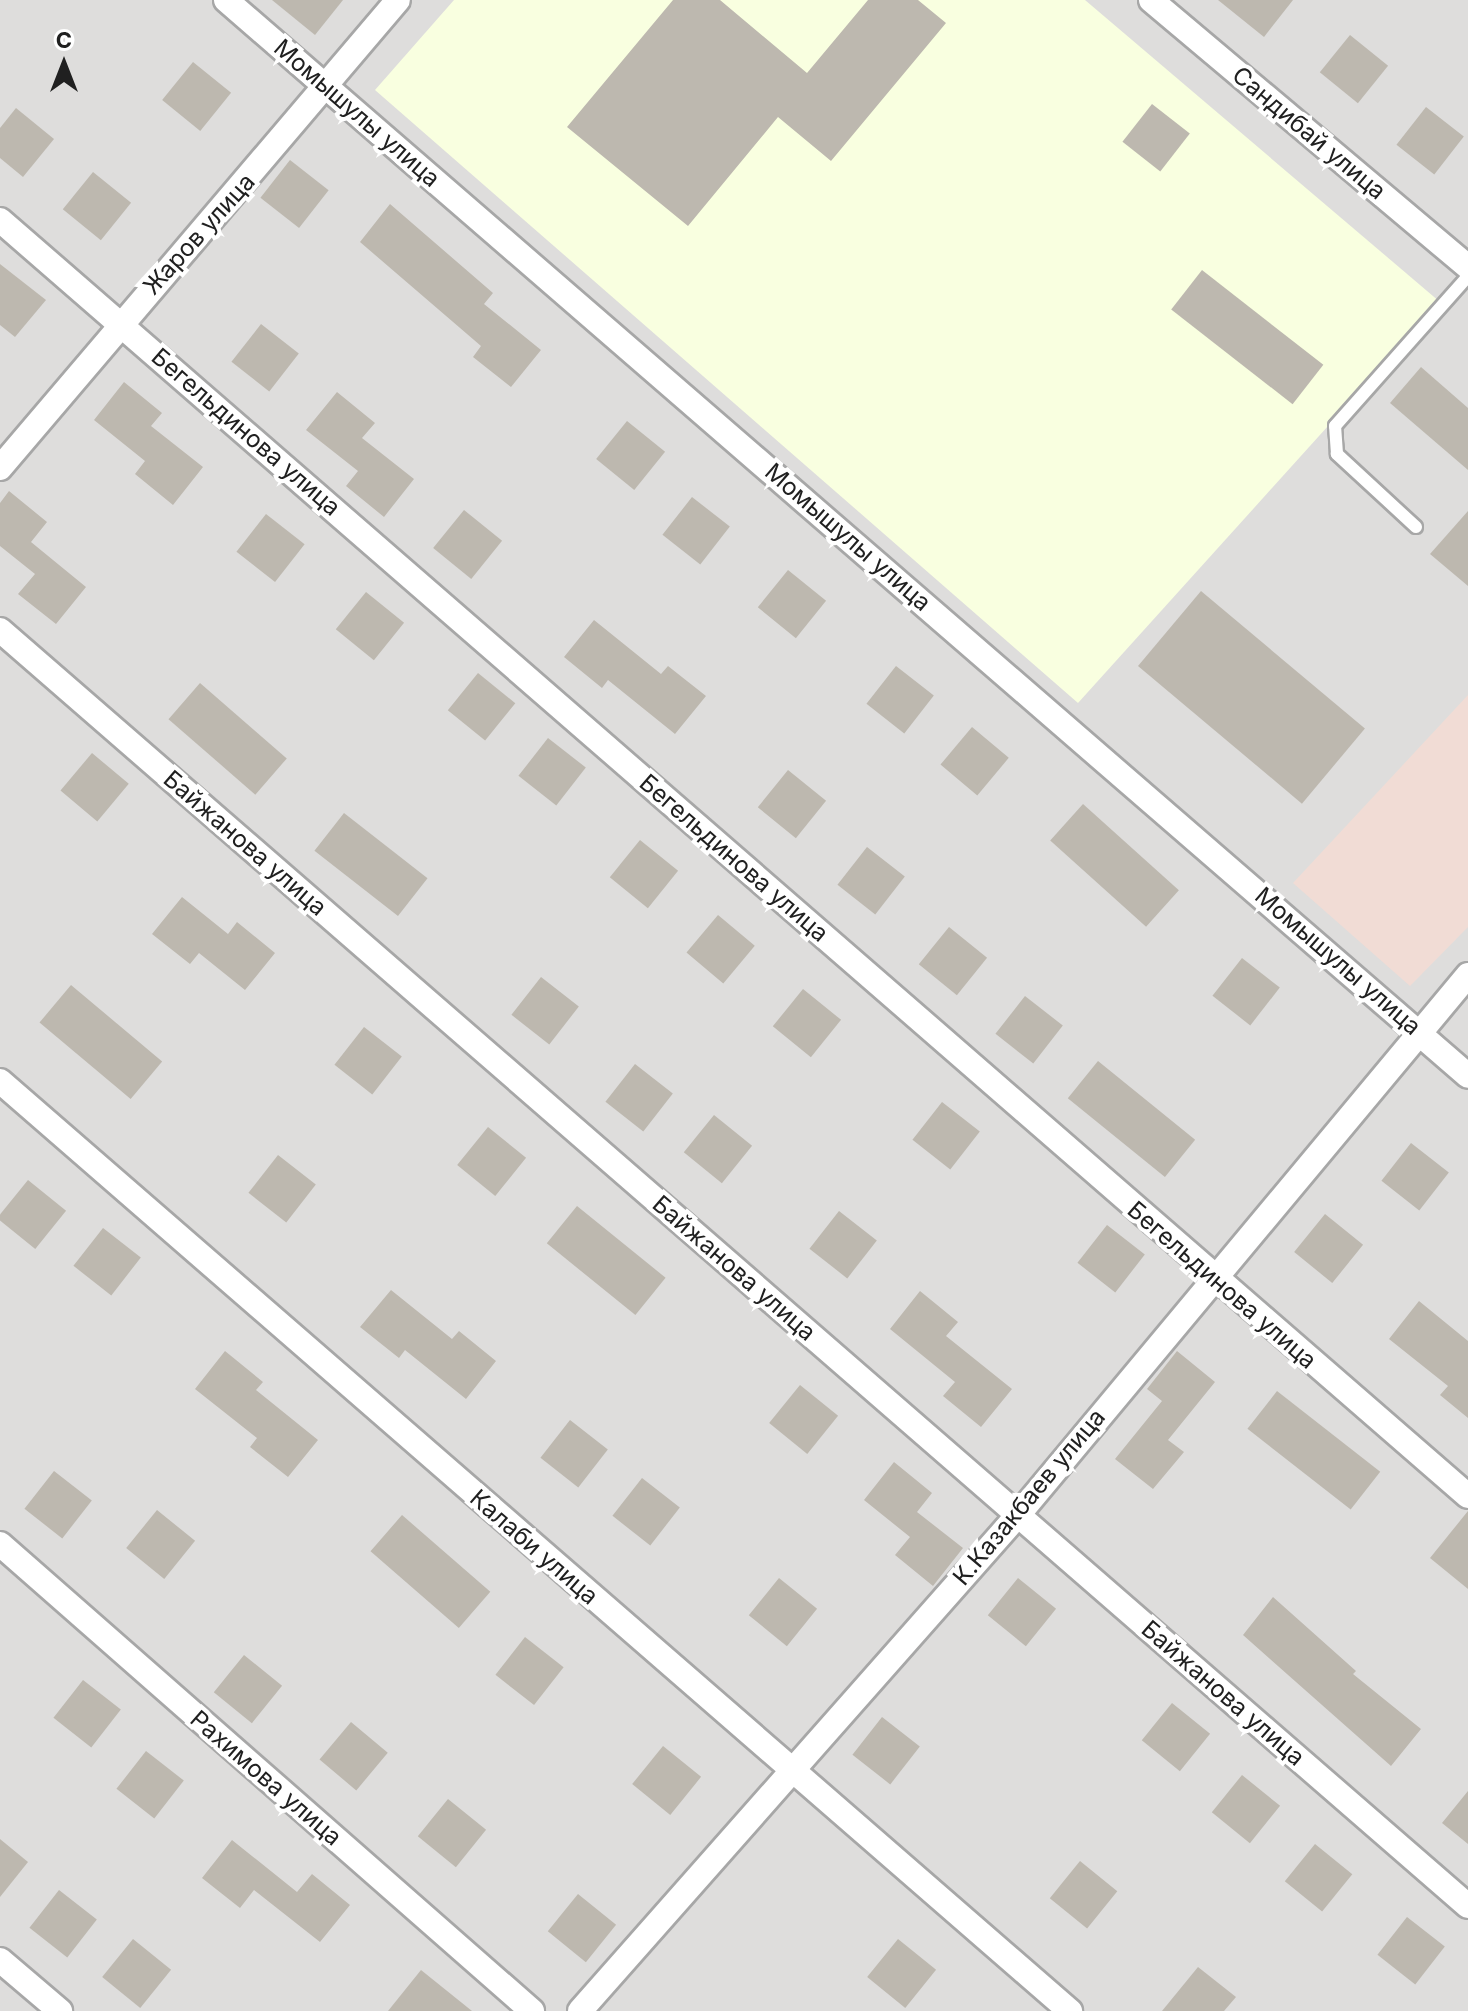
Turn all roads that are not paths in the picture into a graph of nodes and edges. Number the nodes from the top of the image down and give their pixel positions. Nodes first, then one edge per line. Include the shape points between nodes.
1 (226, 0) edge
2 (398, 0) edge
3 (1151, 0) edge
4 (328, 88) junction
5 (0, 220) edge
6 (1468, 267) edge
7 (1468, 276) edge
8 (121, 322) junction
9 (0, 468) edge
10 (1416, 527) dead end
11 (0, 630) edge
12 (1468, 975) edge
13 (1417, 1030) junction
14 (1468, 1076) edge
15 (0, 1081) edge
16 (1212, 1277) junction
17 (1468, 1496) edge
18 (1018, 1515) junction
19 (0, 1544) edge
20 (791, 1771) junction
21 (1468, 1906) edge
22 (0, 1960) edge
23 (60, 2011) edge
24 (532, 2011) edge
25 (580, 2011) edge
26 (1070, 2011) edge

1 - 4 street, Момышулы улица
2 - 4 street, Жаров улица
3 - 6 street, Сандибай улица
4 - 8 street, Жаров улица
4 - 13 street, Момышулы улица
5 - 8 street, Бегельдинова улица
7 - 10 lane via 1335,426 1337,454
8 - 9 street, Жаров улица
8 - 16 street, Бегельдинова улица
11 - 18 street, Байжанова улица
12 - 13 street, К.Казакбаев улица
13 - 14 street, Момышулы улица
13 - 16 street, К.Казакбаев улица
15 - 20 street, Калаби улица
16 - 17 street, Бегельдинова улица
16 - 18 street, К.Казакбаев улица
18 - 20 street, К.Казакбаев улица
18 - 21 street, Байжанова улица
19 - 24 street, Рахимова улица
20 - 25 street, К.Казакбаев улица
20 - 26 street, Калаби улица
22 - 23 street

